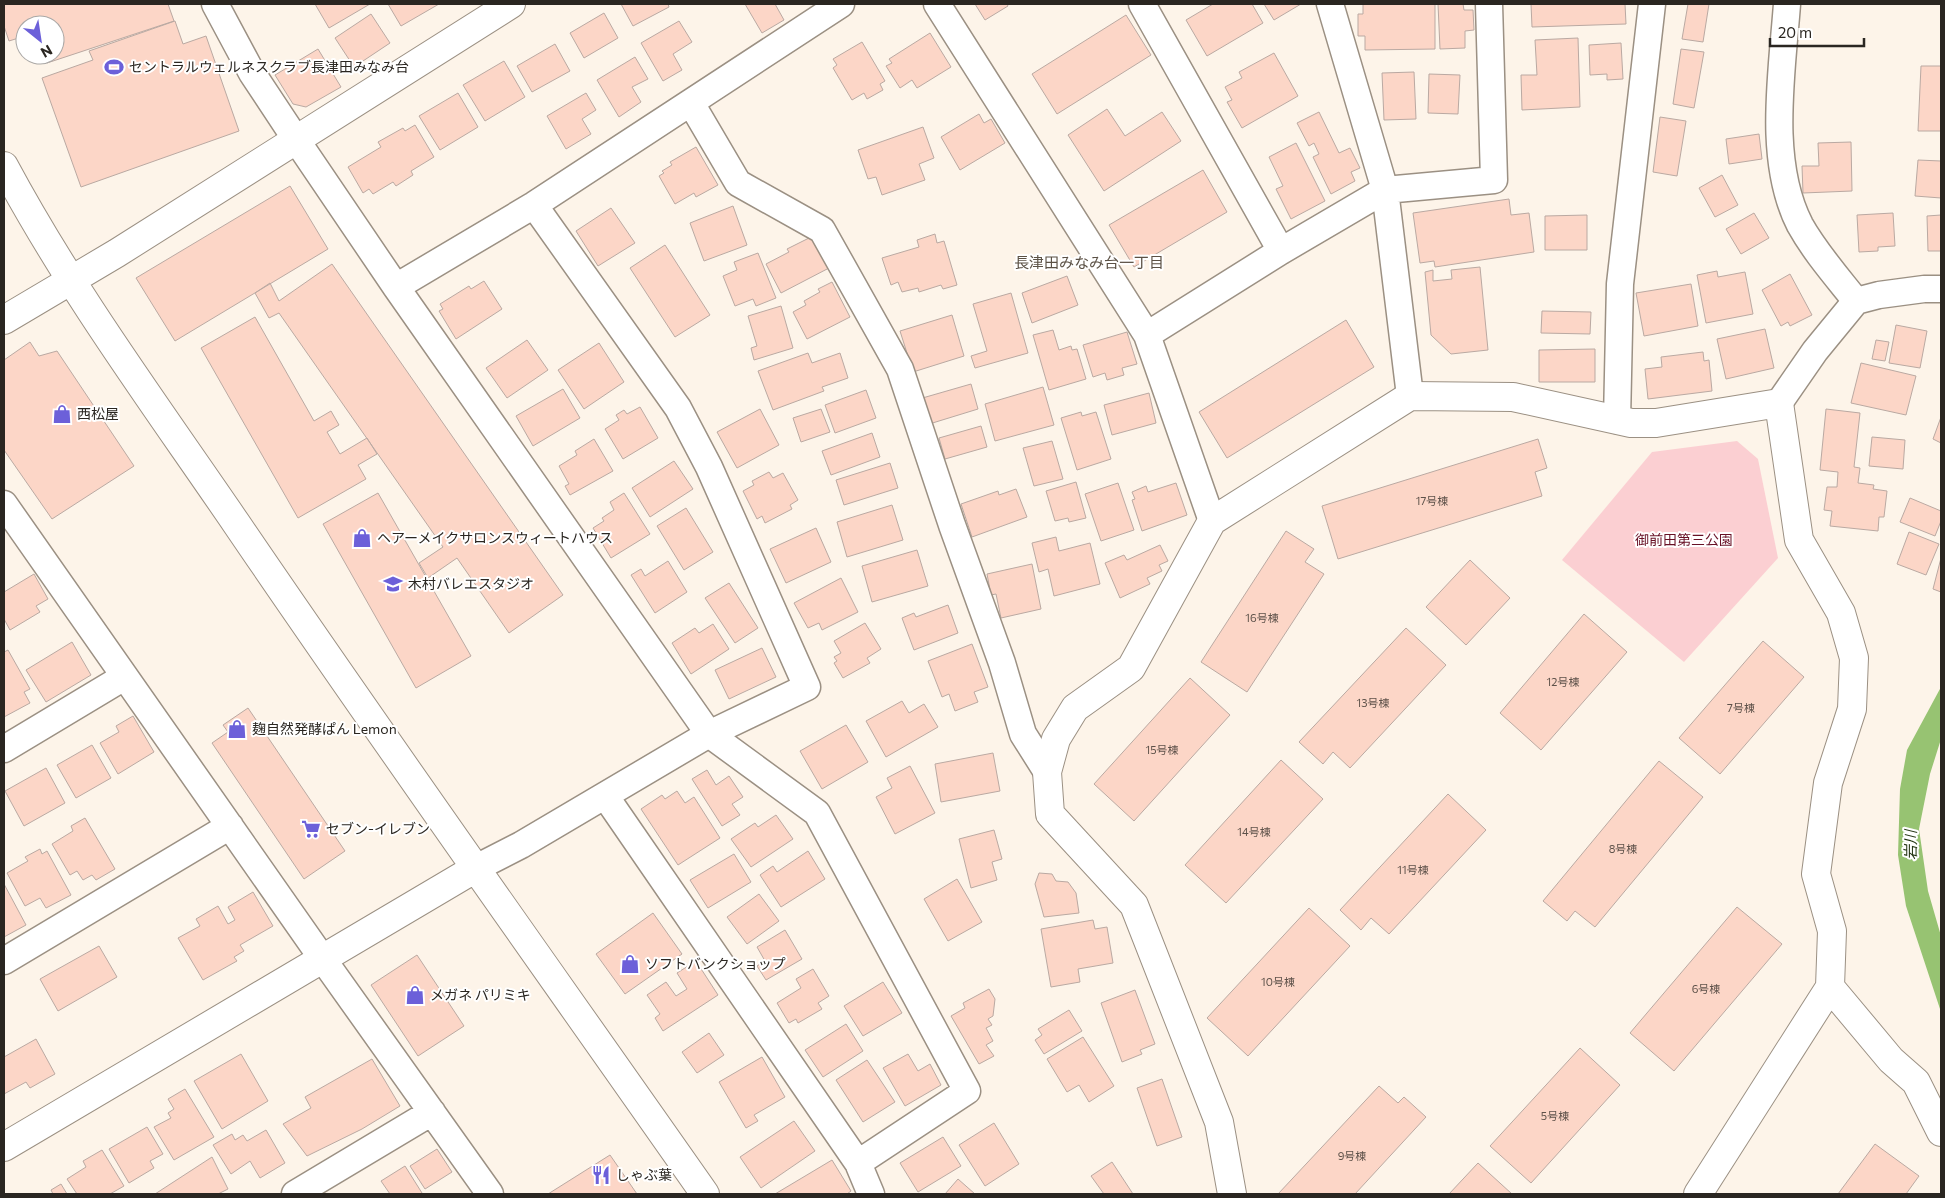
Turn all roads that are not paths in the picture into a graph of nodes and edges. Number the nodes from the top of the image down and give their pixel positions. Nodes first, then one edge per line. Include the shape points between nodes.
1 (215, 4) edge
2 (511, 4) edge
3 (841, 4) edge
4 (937, 4) edge
5 (1142, 4) edge
6 (1330, 4) edge
7 (1490, 4) edge
8 (1652, 4) edge
9 (1787, 4) edge
10 (691, 103) junction
11 (297, 141) junction
12 (4, 166) edge
13 (1385, 190) junction
14 (534, 205) junction
15 (1281, 251) junction
16 (71, 280) junction
17 (396, 287) junction
18 (1941, 289) edge
19 (1856, 301) junction
20 (4, 320) edge
21 (1147, 335) junction
22 (1410, 396) junction
23 (1779, 403) junction
24 (1617, 420) junction
25 (4, 504) edge
26 (1212, 521) junction
27 (11, 531) edge
28 (124, 678) junction
29 (709, 734) junction
30 (4, 749) edge
31 (1047, 772) junction
32 (606, 797) junction
33 (230, 826) junction
34 (476, 868) junction
35 (322, 958) junction
36 (4, 961) edge
37 (1830, 987) junction
38 (432, 1112) junction
39 (1941, 1132) edge
40 (4, 1146) edge
41 (858, 1163) junction
42 (295, 1194) edge
43 (490, 1194) edge
44 (704, 1194) edge
45 (871, 1194) edge
46 (1232, 1194) edge
47 (1698, 1194) edge

1 - 11 street via 252,73
2 - 11 street
3 - 10 street
4 - 21 street
5 - 15 street
6 - 13 street
7 - 13 street via 1494,180
8 - 24 street via 1620,284
9 - 19 street via 1778,116 1790,196 1800,224 1816,250
10 - 14 street
10 - 31 street via 738,183 822,230 900,369 1002,663 1023,734
11 - 16 street
11 - 17 street
12 - 16 street
13 - 15 street
13 - 22 street
14 - 17 street
14 - 29 street via 678,408 709,467 807,687
15 - 21 street
16 - 20 street
16 - 34 street
17 - 29 street
18 - 19 street via 1897,292
19 - 23 street
21 - 26 street
22 - 24 street via 1513,397
22 - 26 street
23 - 24 street via 1656,423 1631,424
23 - 37 street via 1799,540 1841,613 1854,658 1852,709 1828,784 1816,874 1832,931
25 - 27 street
26 - 31 street via 1131,668 1075,708 1056,738
27 - 28 street
28 - 30 street
28 - 33 street
29 - 32 street
29 - 41 street via 817,813 967,1091
31 - 46 street via 1050,814 1134,905 1219,1122
32 - 34 street
32 - 41 street
33 - 35 street
33 - 36 street
34 - 35 street
34 - 44 street
35 - 38 street
35 - 40 street
37 - 39 street via 1891,1060 1916,1082
37 - 47 street
38 - 42 street
38 - 43 street
41 - 45 street

